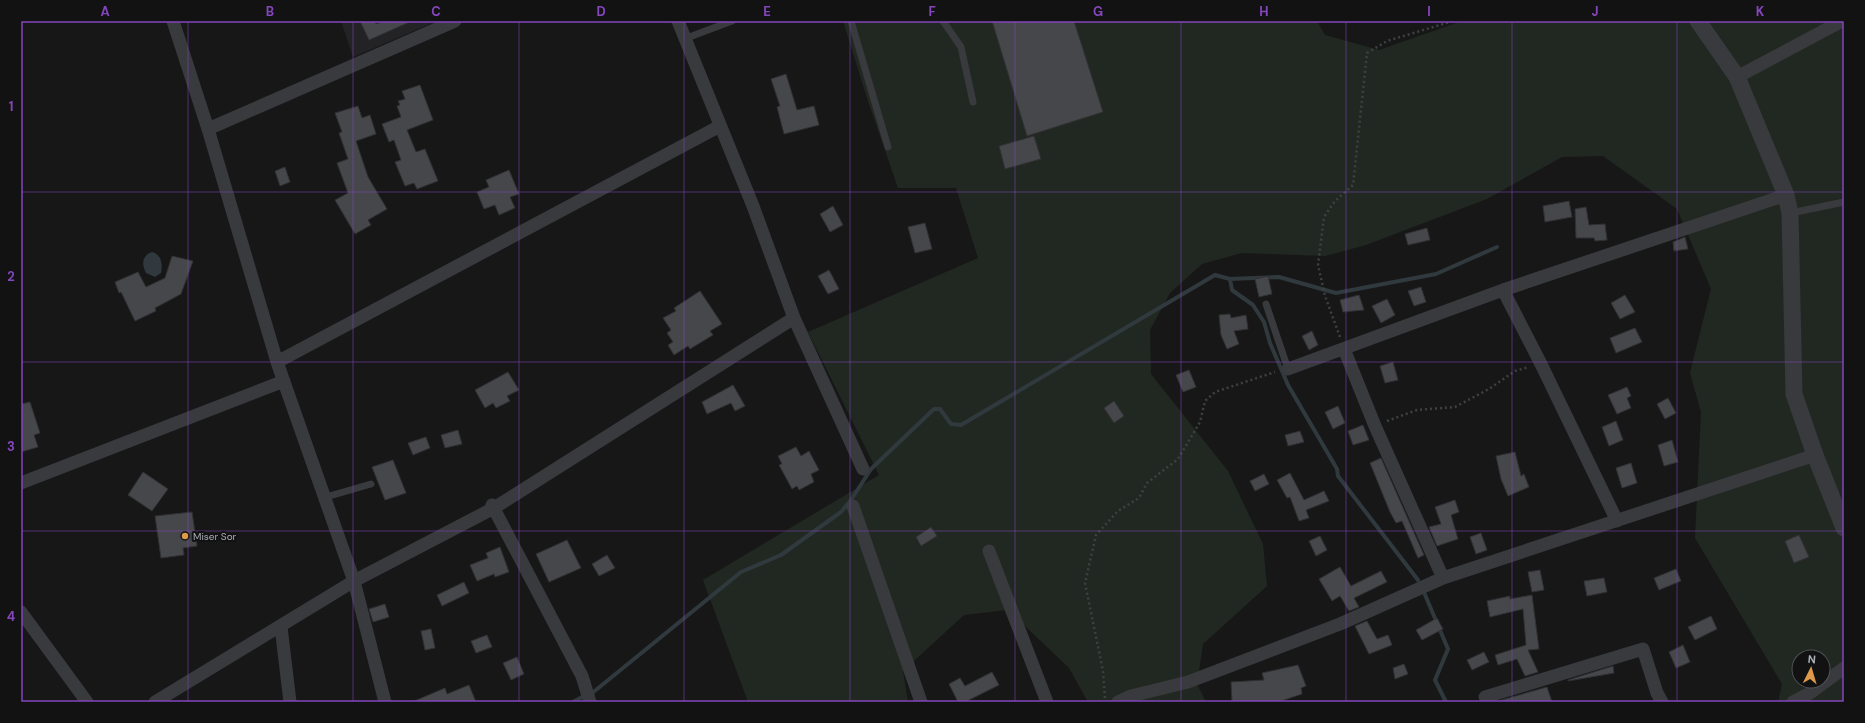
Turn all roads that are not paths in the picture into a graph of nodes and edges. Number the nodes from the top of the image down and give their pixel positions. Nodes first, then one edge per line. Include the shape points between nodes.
1 (173, 21) edge
2 (455, 21) edge
3 (678, 21) edge
4 (732, 21) edge
5 (851, 21) edge
6 (943, 21) edge
7 (1698, 21) edge
8 (1842, 21) edge
9 (684, 39) junction
10 (1737, 77) junction
11 (972, 102) dead end
12 (720, 126) junction
13 (208, 129) junction
14 (888, 147) dead end
15 (1786, 195) junction
16 (1844, 202) edge
17 (1790, 213) junction
18 (1503, 290) junction
19 (1266, 304) dead end
20 (794, 318) junction
21 (1344, 349) junction
22 (277, 362) junction
23 (1283, 370) joint
24 (284, 381) junction
25 (1815, 455) junction
26 (863, 469) dead end
27 (21, 483) edge
28 (370, 484) dead end
29 (326, 497) junction
30 (493, 506) junction
31 (852, 506) dead end
32 (1840, 506) edge
33 (1617, 522) junction
34 (1844, 528) edge
35 (989, 551) dead end
36 (1443, 578) junction
37 (354, 581) junction
38 (21, 612) edge
39 (281, 627) junction
40 (1844, 668) edge
41 (87, 702) edge
42 (155, 702) edge
43 (290, 702) edge
44 (385, 702) edge
45 (590, 702) edge
46 (921, 702) edge
47 (1047, 702) edge
48 (1118, 702) edge
49 (1490, 702) edge
50 (1662, 702) edge
51 (1793, 702) edge

1 - 13 street
2 - 13 street
3 - 9 street
4 - 9 lane
5 - 14 lane
6 - 11 lane via 961,47
7 - 10 street
8 - 10 street
9 - 12 street
10 - 15 street
12 - 20 street via 753,206
12 - 22 street
13 - 22 street
15 - 17 street
15 - 18 street
16 - 17 lane
17 - 25 street via 1794,394
18 - 21 street
18 - 33 street
19 - 23 lane
20 - 26 street
20 - 30 street
21 - 23 street
21 - 36 street via 1375,426
22 - 24 street
24 - 27 street
24 - 29 street
25 - 32 street
25 - 33 street
28 - 29 lane
29 - 37 street
30 - 37 street
30 - 45 street via 582,676
31 - 46 street
32 - 34 street
33 - 36 street
35 - 47 street
36 - 48 street via 1340,624 1188,682 1131,696
37 - 39 street
37 - 44 street
38 - 41 street
39 - 42 street
39 - 43 street
40 - 51 street
49 - 50 street via 1485,697 1643,649

